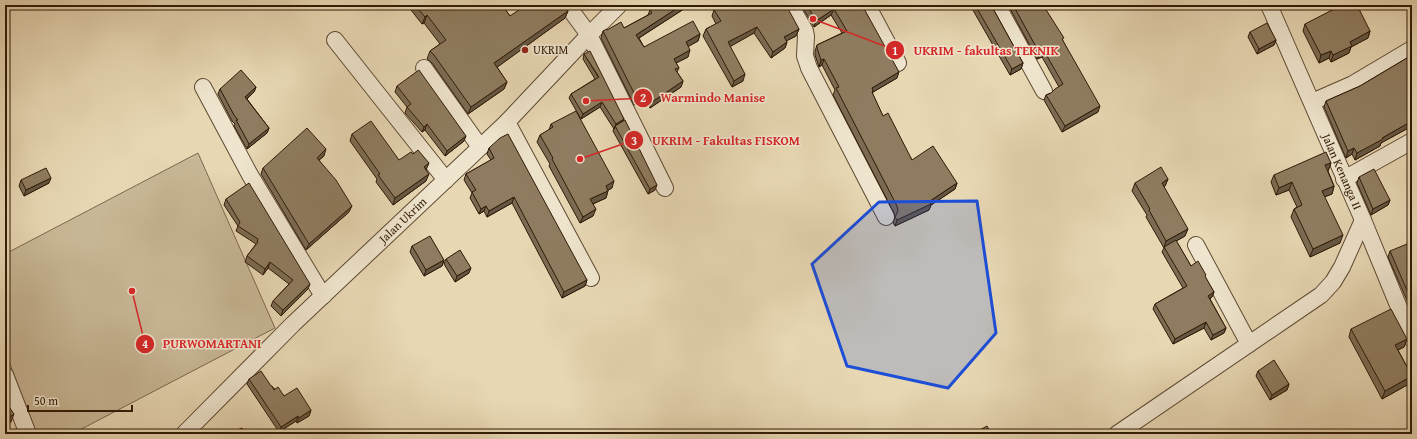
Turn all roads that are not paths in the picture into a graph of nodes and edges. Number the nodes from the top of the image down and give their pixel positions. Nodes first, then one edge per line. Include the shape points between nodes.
1 (567, 5) edge
2 (619, 5) edge
3 (790, 5) edge
4 (867, 5) edge
5 (997, 5) edge
6 (1269, 5) edge
7 (589, 35) junction
8 (335, 40) dead end
9 (1412, 49) edge
10 (898, 63) dead end
11 (424, 68) dead end
12 (203, 87) dead end
13 (1044, 91) dead end
14 (1312, 102) junction
15 (507, 122) junction
16 (1412, 141) edge
17 (480, 147) junction
18 (1344, 179) junction
19 (446, 180) junction
20 (665, 188) dead end
21 (886, 217) dead end
22 (1363, 220) junction
23 (1196, 245) dead end
24 (592, 278) dead end
25 (323, 296) junction
26 (1412, 339) edge
27 (1250, 344) junction
28 (5, 375) edge
29 (28, 434) edge
30 (184, 434) edge
31 (1117, 434) edge

1 - 7 street
2 - 7 street, Jalan Ukrim
3 - 21 street via 805,31 805,56 809,68
4 - 10 street
5 - 13 street
6 - 14 street, Jalan Kenanga II
7 - 15 street, Jalan Ukrim
7 - 20 street
8 - 19 street
9 - 14 street via 1353,84
11 - 17 street
12 - 25 street via 250,175
14 - 18 street, Jalan Kenanga II
15 - 17 street, Jalan Ukrim
15 - 24 street
16 - 18 street
17 - 19 street, Jalan Ukrim
18 - 22 street, Jalan Kenanga II
19 - 25 street, Jalan Ukrim
22 - 26 street, Jalan Kenanga II
22 - 27 street via 1333,282 1321,295
23 - 27 street
25 - 30 street, Jalan Ukrim
27 - 31 street
28 - 29 street

